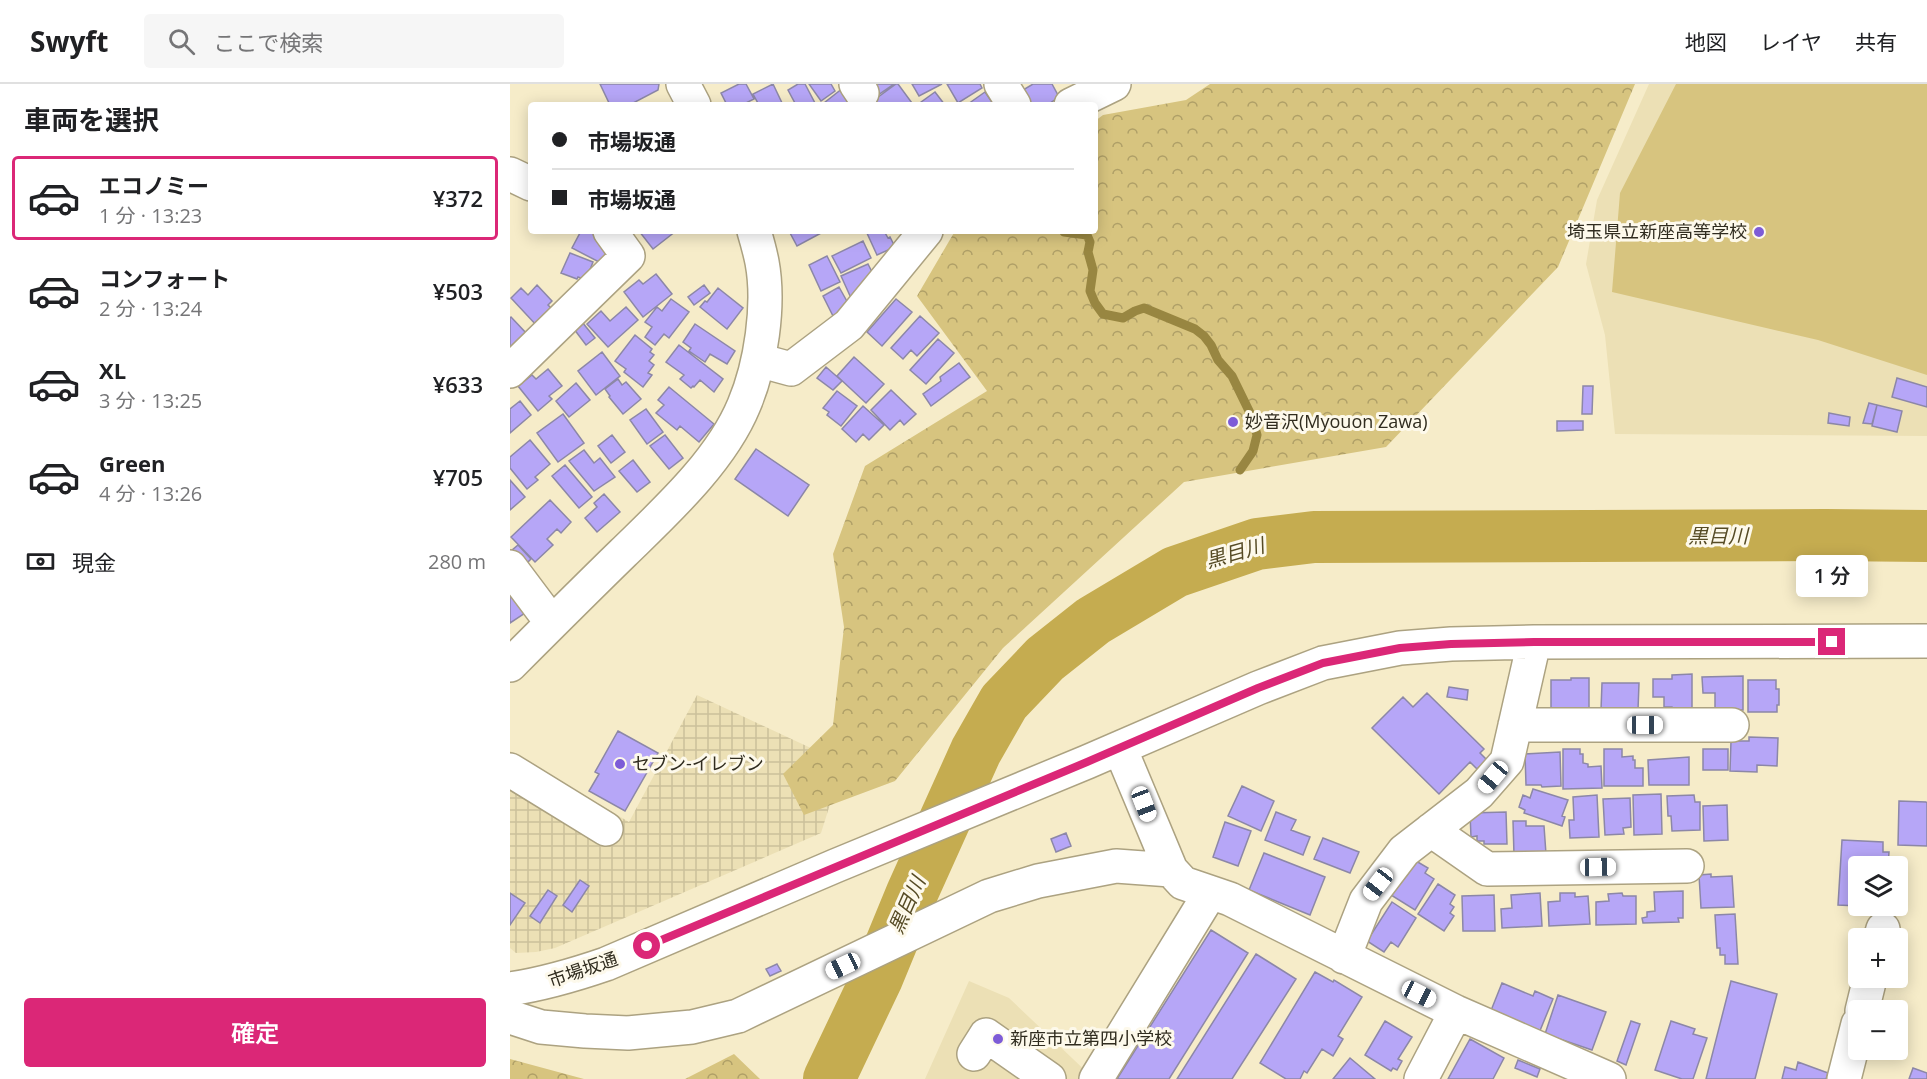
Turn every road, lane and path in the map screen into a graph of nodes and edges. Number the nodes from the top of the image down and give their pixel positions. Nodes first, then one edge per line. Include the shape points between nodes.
1 (683, 84) edge
2 (1001, 84) edge
3 (1114, 84) edge
4 (692, 102) edge
5 (1012, 102) edge
6 (1077, 102) edge
7 (510, 174) edge
8 (528, 183) edge
9 (612, 234) edge
10 (755, 234) edge
11 (924, 234) edge
12 (758, 360) junction
13 (510, 371) edge
14 (510, 567) edge
15 (552, 623) junction
16 (1927, 641) edge
17 (1534, 642) junction
18 (510, 665) edge
19 (1732, 724) dead end
20 (1515, 725) junction
21 (1120, 748) junction
22 (510, 770) edge
23 (606, 829) dead end
24 (1431, 830) junction
25 (1687, 866) dead end
26 (1171, 870) junction
27 (1210, 893) junction
28 (1344, 957) junction
29 (510, 989) edge
30 (1456, 1012) junction
31 (510, 1017) edge
32 (974, 1054) dead end
33 (1849, 1060) edge
34 (1048, 1079) edge
35 (1096, 1079) edge
36 (1421, 1079) edge
37 (1607, 1079) edge
38 (1844, 1079) edge

1 - 4 street
2 - 5 street
3 - 6 street
7 - 8 street
9 - 13 street via 628,256
10 - 12 street via 763,263 765,303
11 - 12 street via 849,325 791,369
12 - 15 street via 744,406 720,448 659,518
14 - 15 street
15 - 18 street
16 - 17 street, 市場坂通
17 - 20 street
17 - 21 street, 市場坂通 via 1400,648 1323,663
19 - 20 street
20 - 24 street via 1507,761 1479,793
21 - 26 street
21 - 29 street, 市場坂通 via 606,964 562,979
22 - 23 street
24 - 25 street via 1487,869
24 - 28 street via 1404,851 1365,901
26 - 27 street via 1183,884
26 - 31 street via 1116,866 1038,881 989,896 738,1016 692,1027 628,1034 541,1027
27 - 28 street via 1230,899
27 - 35 street
28 - 30 street
30 - 36 street
30 - 37 street
32 - 34 street via 986,1035
33 - 38 street

